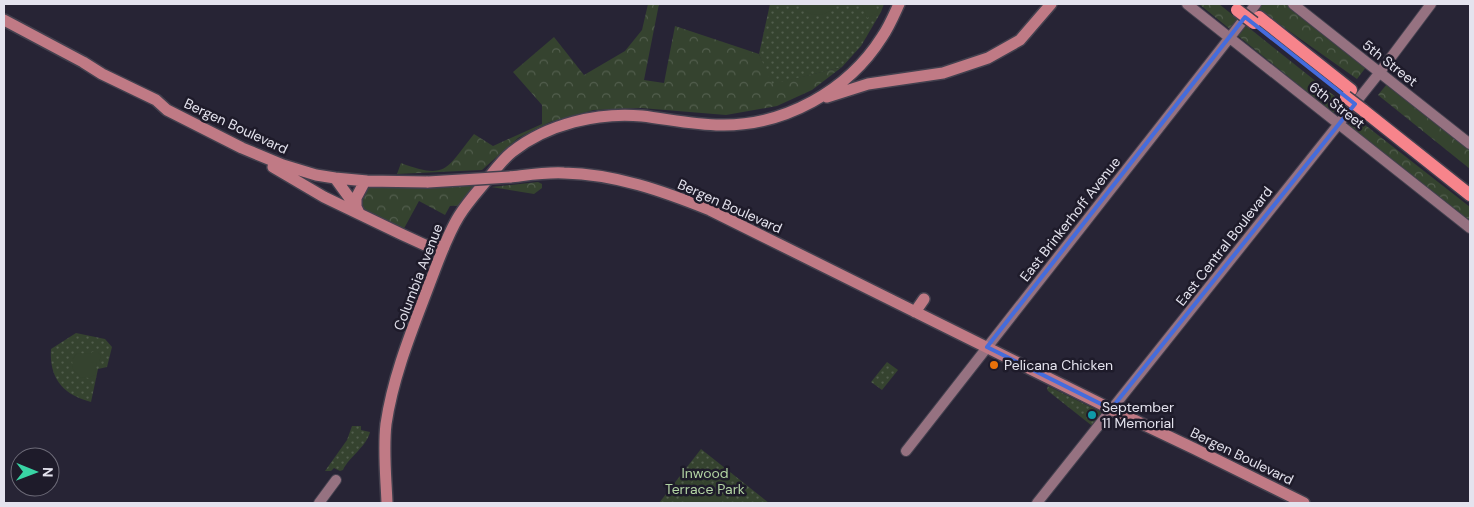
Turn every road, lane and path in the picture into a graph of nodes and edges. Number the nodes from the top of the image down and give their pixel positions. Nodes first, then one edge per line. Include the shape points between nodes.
1 (900, 4) edge
2 (1051, 4) edge
3 (1187, 4) edge
4 (1256, 4) edge
5 (1293, 4) edge
6 (1431, 4) edge
7 (1236, 6) edge
8 (4, 20) edge
9 (1230, 37) junction
10 (1380, 72) junction
11 (820, 97) junction
12 (1365, 107) junction
13 (1339, 123) junction
14 (1470, 144) edge
15 (242, 148) junction
16 (335, 178) junction
17 (365, 181) junction
18 (1470, 185) edge
19 (1470, 195) edge
20 (324, 197) junction
21 (358, 210) junction
22 (1470, 228) edge
23 (444, 247) junction
24 (924, 298) dead end
25 (915, 312) junction
26 (987, 347) junction
27 (1111, 410) junction
28 (906, 451) dead end
29 (336, 480) dead end
30 (319, 503) edge
31 (387, 503) edge
32 (1037, 503) edge
33 (1304, 503) edge

1 - 11 main road via 864,61
2 - 11 main road via 1020,40 988,58 943,73 886,81
3 - 9 main road, 6th Street
4 - 9 main road, East Brinkerhoff Avenue
5 - 10 main road, 5th Street
6 - 10 main road, East Central Boulevard
7 - 12 highway, bridge
8 - 15 main road, Bergen Boulevard
9 - 13 main road, 6th Street
9 - 26 main road, East Brinkerhoff Avenue
10 - 13 main road, East Central Boulevard
10 - 14 main road, 5th Street
11 - 23 main road, Columbia Avenue via 784,114 739,124 704,124 634,116 603,117 586,119 542,134 503,160 466,206
12 - 18 highway
12 - 19 highway
13 - 22 main road, 6th Street
13 - 27 main road, East Central Boulevard
15 - 16 main road, Bergen Boulevard via 291,168
15 - 20 main road
16 - 17 main road, Bergen Boulevard
16 - 20 main road
16 - 21 main road
17 - 21 main road via 356,198
17 - 25 main road, Bergen Boulevard, bridge via 428,182 552,173 584,174 640,185 710,210
20 - 21 main road
21 - 23 main road via 425,245
23 - 31 main road, Columbia Avenue via 400,363 390,401 385,432
24 - 25 main road
25 - 26 main road, Bergen Boulevard
26 - 27 main road, Bergen Boulevard
26 - 28 main road, East Brinkerhoff Avenue
27 - 32 main road, East Central Boulevard
27 - 33 main road, Bergen Boulevard
29 - 30 main road

